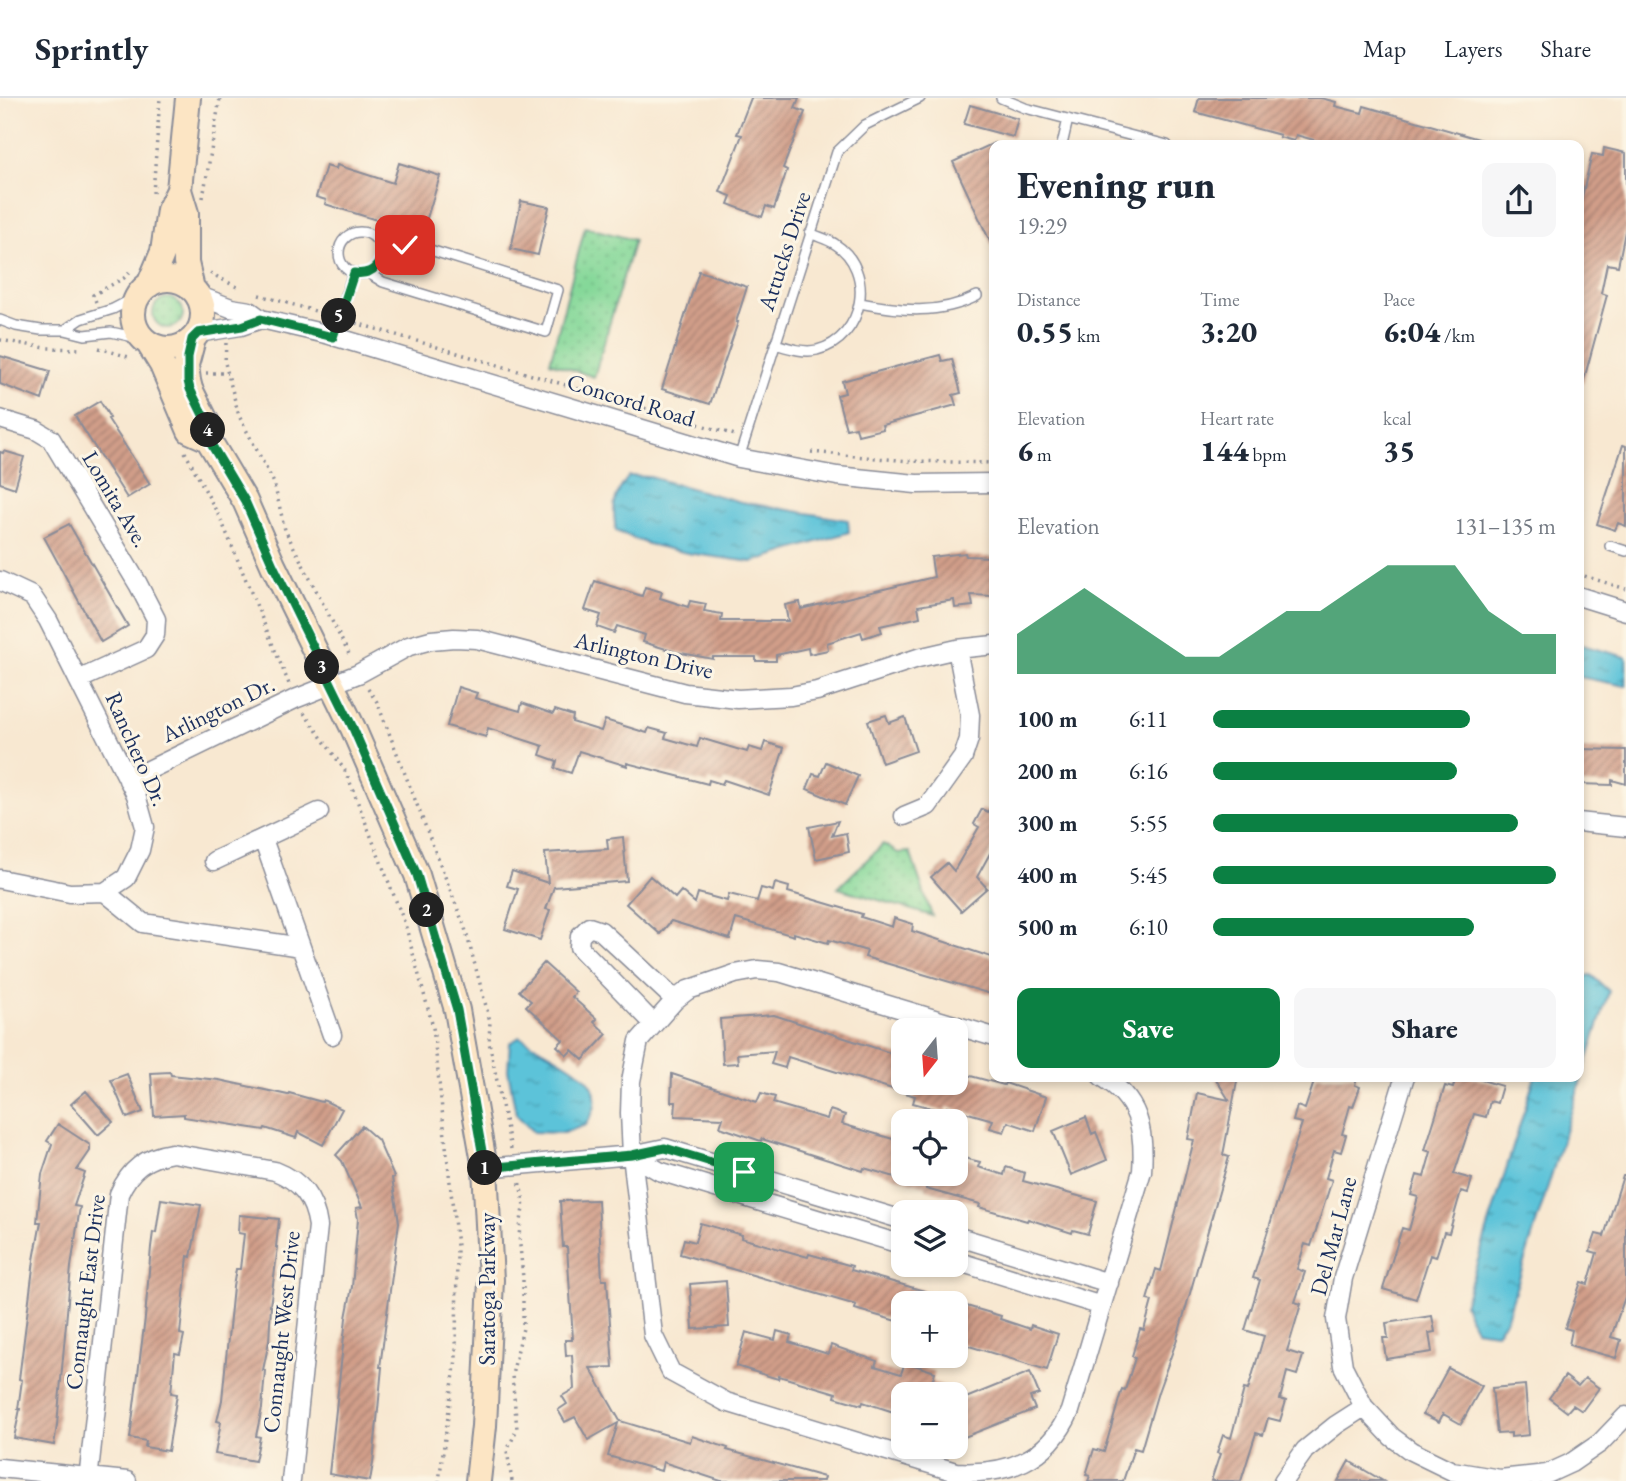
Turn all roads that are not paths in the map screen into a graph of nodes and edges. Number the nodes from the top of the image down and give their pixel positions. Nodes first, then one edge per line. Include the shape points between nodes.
1 (188, 98) edge
2 (920, 98) edge
3 (1001, 98) edge
4 (1068, 119) junction
5 (1063, 140) edge
6 (1148, 140) edge
7 (179, 190) junction
8 (810, 233) junction
9 (379, 242) junction
10 (354, 273) junction
11 (368, 273) junction
12 (199, 285) junction
13 (143, 290) junction
14 (976, 296) dead end
15 (860, 303) junction
16 (261, 319) junction
17 (0, 320) edge
18 (65, 330) junction
19 (195, 336) junction
20 (333, 337) junction
21 (146, 342) junction
22 (775, 344) junction
23 (0, 419) edge
24 (208, 439) junction
25 (739, 458) junction
26 (989, 483) edge
27 (1609, 546) dead end
28 (1626, 551) edge
29 (0, 580) edge
30 (1584, 598) edge
31 (1626, 611) edge
32 (989, 646) edge
33 (957, 649) junction
34 (78, 680) junction
35 (330, 685) junction
36 (128, 780) junction
37 (319, 812) dead end
38 (904, 816) dead end
39 (1584, 823) edge
40 (1626, 827) edge
41 (263, 839) junction
42 (214, 861) dead end
43 (0, 879) edge
44 (105, 892) junction
45 (301, 947) junction
46 (675, 1000) junction
47 (654, 1024) junction
48 (332, 1035) dead end
49 (989, 1035) edge
50 (1110, 1082) edge
51 (1403, 1082) edge
52 (632, 1155) junction
53 (228, 1162) joint
54 (485, 1168) junction
55 (891, 1216) edge
56 (968, 1240) edge
57 (891, 1241) edge
58 (968, 1265) edge
59 (1109, 1283) junction
60 (1102, 1306) junction
61 (1364, 1407) junction
62 (1626, 1416) edge
63 (0, 1468) edge
64 (88, 1479) edge
65 (127, 1481) edge
66 (290, 1481) edge
67 (478, 1481) edge
68 (1283, 1481) edge

1 - 7 street
2 - 8 lane, Attucks Drive via 865,125 837,152
3 - 4 lane
4 - 5 lane
4 - 6 lane
7 - 12 street via 186,213 186,262
7 - 13 street via 169,210 163,252
8 - 15 lane via 835,244 852,262 860,282
8 - 22 lane, Attucks Drive
9 - 10 lane via 360,232 343,240 340,260
9 - 11 lane via 382,256
9 - 11 lane via 427,249 558,290 546,332 383,282
10 - 11 lane
10 - 20 lane
12 - 13 street via 163,279
12 - 16 street, Concord Road via 231,308 250,311
12 - 19 street via 203,310
13 - 18 lane
13 - 21 street via 134,303 133,318
14 - 15 lane via 941,309
15 - 22 lane via 847,331 820,349 796,350
16 - 19 street, Concord Road
16 - 20 street, Concord Road
17 - 18 lane via 41,330
18 - 21 lane via 85,335 111,332
19 - 21 street via 172,349
19 - 24 street, Saratoga Parkway via 186,365 188,381 208,425
20 - 25 street, Concord Road
21 - 24 street, Saratoga Parkway via 162,365 190,431
22 - 25 lane, Attucks Drive
23 - 34 street, Lomita Ave. via 51,439 156,619 155,635 146,649
24 - 35 street, Saratoga Parkway via 245,501
25 - 26 street, Concord Road via 837,476
27 - 28 lane
29 - 34 street, Ranchero Dr. via 32,596
30 - 31 street
32 - 33 street, Arlington Drive
33 - 35 street, Arlington Drive via 817,691 738,699 685,692 477,639 454,638 410,646
33 - 38 street via 970,715 969,740 928,806
34 - 36 street, Ranchero Dr.
35 - 36 street, Arlington Dr.
35 - 54 street, Saratoga Parkway via 417,875 457,1010
36 - 44 street, Ranchero Dr. via 145,827 126,877
37 - 41 street
39 - 40 street
41 - 42 street
41 - 45 street
43 - 44 street via 69,893
44 - 45 street via 143,923
45 - 48 street
46 - 47 street
46 - 47 street via 601,931 589,927 580,936 579,947
46 - 49 street via 688,990 735,974 779,972
47 - 52 street via 639,1041 631,1081
50 - 59 street via 1135,1108 1143,1153 1142,1171
51 - 61 street, Del Mar Lane via 1343,1278 1336,1319 1343,1366
52 - 54 street
52 - 55 street via 665,1148
52 - 57 street via 659,1171
52 - 60 street via 653,1335 671,1372 726,1402 956,1472 979,1474 1024,1464 1063,1427
53 - 64 street, Connaught East Drive via 184,1154 159,1155 143,1162 124,1182 119,1194
53 - 66 street, Connaught West Drive via 289,1176 302,1186 316,1211
54 - 67 street, Saratoga Parkway via 491,1280
56 - 59 street
58 - 60 street
59 - 60 street
61 - 62 street, Del Mar Lane via 1410,1451 1452,1471 1500,1479 1547,1474 1571,1463 1600,1443
61 - 68 street via 1305,1450
63 - 64 street
64 - 65 street

